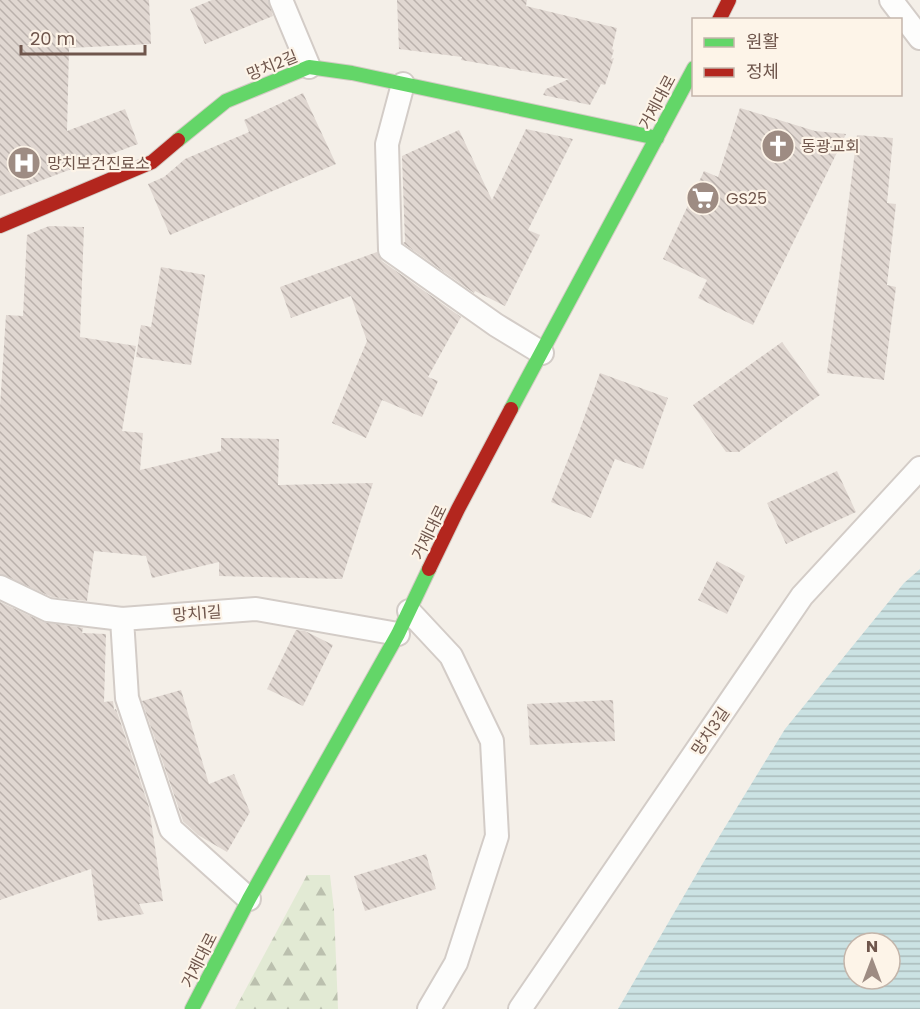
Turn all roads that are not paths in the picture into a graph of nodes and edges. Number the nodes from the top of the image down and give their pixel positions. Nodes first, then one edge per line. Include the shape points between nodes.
1 (281, 0) edge
2 (729, 0) edge
3 (891, 0) edge
4 (720, 18) edge
5 (920, 38) edge
6 (309, 67) junction
7 (692, 70) edge
8 (403, 84) junction
9 (657, 138) junction
10 (0, 226) edge
11 (542, 353) junction
12 (920, 468) edge
13 (0, 587) edge
14 (409, 612) junction
15 (122, 619) junction
16 (398, 634) junction
17 (249, 899) junction
18 (192, 1009) edge
19 (429, 1009) edge
20 (520, 1009) edge

1 - 6 lane
2 - 4 main road
3 - 5 lane
6 - 8 main road, 망치2길
6 - 10 main road, 망치2길 via 226,101 152,162
7 - 9 main road, 거제대로
8 - 9 main road, 망치2길
8 - 11 lane via 387,144 390,250 495,325
9 - 11 main road, 거제대로
11 - 14 main road, 거제대로 via 458,509
12 - 20 lane, 망치3길 via 802,596
13 - 15 lane, 망치1길 via 48,610
14 - 16 main road, 거제대로
14 - 19 lane via 451,656 492,741 497,836 456,963
15 - 16 lane, 망치1길 via 256,609
15 - 17 lane via 127,698 171,830
16 - 17 main road, 거제대로
17 - 18 main road, 거제대로

